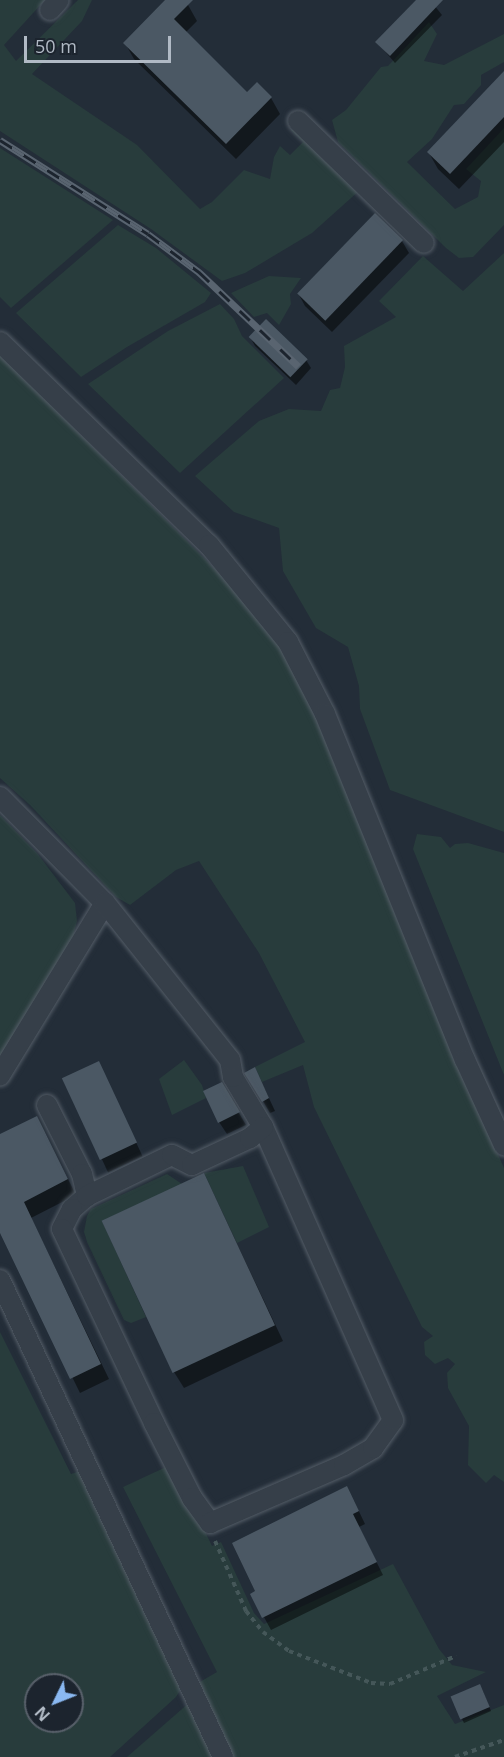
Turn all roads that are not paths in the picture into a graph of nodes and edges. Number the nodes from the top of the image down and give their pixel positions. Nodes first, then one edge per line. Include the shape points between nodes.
1 (298, 121) dead end
2 (424, 243) dead end
3 (0, 342) edge
4 (0, 797) edge
5 (105, 903) junction
6 (0, 1075) edge
7 (47, 1105) dead end
8 (262, 1127) junction
9 (504, 1145) edge
10 (87, 1196) junction
11 (0, 1280) edge
12 (223, 1757) edge

1 - 2 lane
3 - 9 lane via 209,545 288,642 325,714
4 - 5 lane
5 - 6 lane
5 - 8 lane via 230,1060 233,1077
7 - 10 lane via 82,1174
8 - 10 lane via 250,1138 192,1165 172,1155
8 - 10 lane via 393,1420 373,1448 344,1466 210,1523 192,1498 159,1434 62,1229 72,1209
11 - 12 lane

